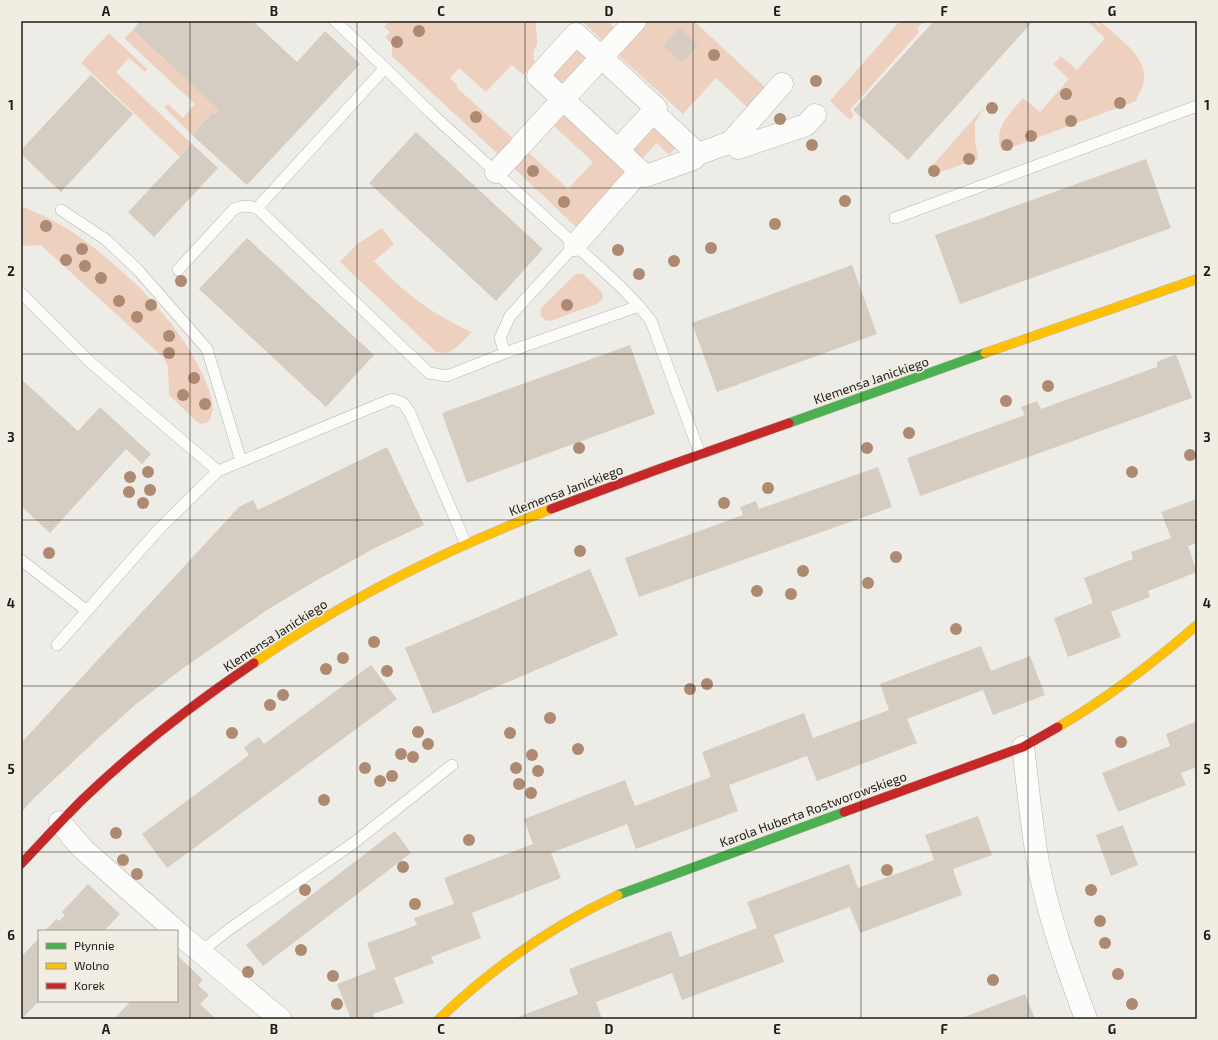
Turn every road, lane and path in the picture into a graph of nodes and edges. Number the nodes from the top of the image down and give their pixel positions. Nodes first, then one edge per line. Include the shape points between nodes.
1 (335, 21) edge
2 (635, 21) edge
3 (601, 58) junction
4 (384, 68) junction
5 (782, 84) dead end
6 (563, 99) junction
7 (1197, 106) edge
8 (654, 112) junction
9 (815, 115) dead end
10 (732, 142) junction
11 (618, 150) junction
12 (698, 154) junction
13 (640, 171) junction
14 (496, 172) junction
15 (257, 208) junction
16 (61, 210) dead end
17 (895, 218) dead end
18 (575, 245) junction
19 (178, 270) dead end
20 (1197, 279) edge
21 (21, 292) edge
22 (639, 306) junction
23 (505, 353) junction
24 (700, 454) junction
25 (241, 461) junction
26 (218, 471) junction
27 (466, 544) junction
28 (21, 560) edge
29 (87, 611) junction
30 (1197, 625) edge
31 (57, 645) dead end
32 (1023, 746) junction
33 (452, 765) dead end
34 (60, 822) junction
35 (21, 864) edge
36 (176, 930) edge
37 (178, 932) edge
38 (200, 952) junction
39 (280, 1019) edge
40 (439, 1019) edge
41 (1086, 1019) edge

1 - 4 lane
2 - 3 street
3 - 6 street
3 - 6 street via 576,34 538,76
3 - 8 street via 656,108
4 - 14 lane
4 - 15 lane
5 - 10 street
6 - 11 street
6 - 14 street
7 - 17 lane
8 - 11 street
8 - 12 street
9 - 10 street via 806,124 738,148
10 - 12 street
11 - 13 street
12 - 13 street via 693,159 646,176
13 - 18 street
14 - 18 lane
15 - 19 lane via 241,206 234,209
15 - 23 lane via 429,373 447,376
16 - 25 lane via 104,239 138,270 206,349
18 - 22 lane
18 - 23 lane via 510,316 500,338
20 - 24 street, Klemensa Janickiego
21 - 26 lane via 90,362
22 - 23 lane
22 - 24 lane via 651,321
24 - 27 street, Klemensa Janickiego via 590,493
25 - 26 lane
25 - 27 lane via 392,399 403,403 410,413
26 - 29 lane via 159,529
27 - 34 street, Klemensa Janickiego via 362,596 242,671 140,748
28 - 29 lane
29 - 31 lane
30 - 32 street, Karola Huberta Rostworowskiego via 1113,692 1079,715
32 - 40 street, Karola Huberta Rostworowskiego via 595,905 509,959
32 - 41 street via 1033,831 1044,892 1064,959
33 - 38 lane via 355,842
34 - 35 street, Klemensa Janickiego
34 - 36 street via 84,850
37 - 38 street
38 - 39 street

